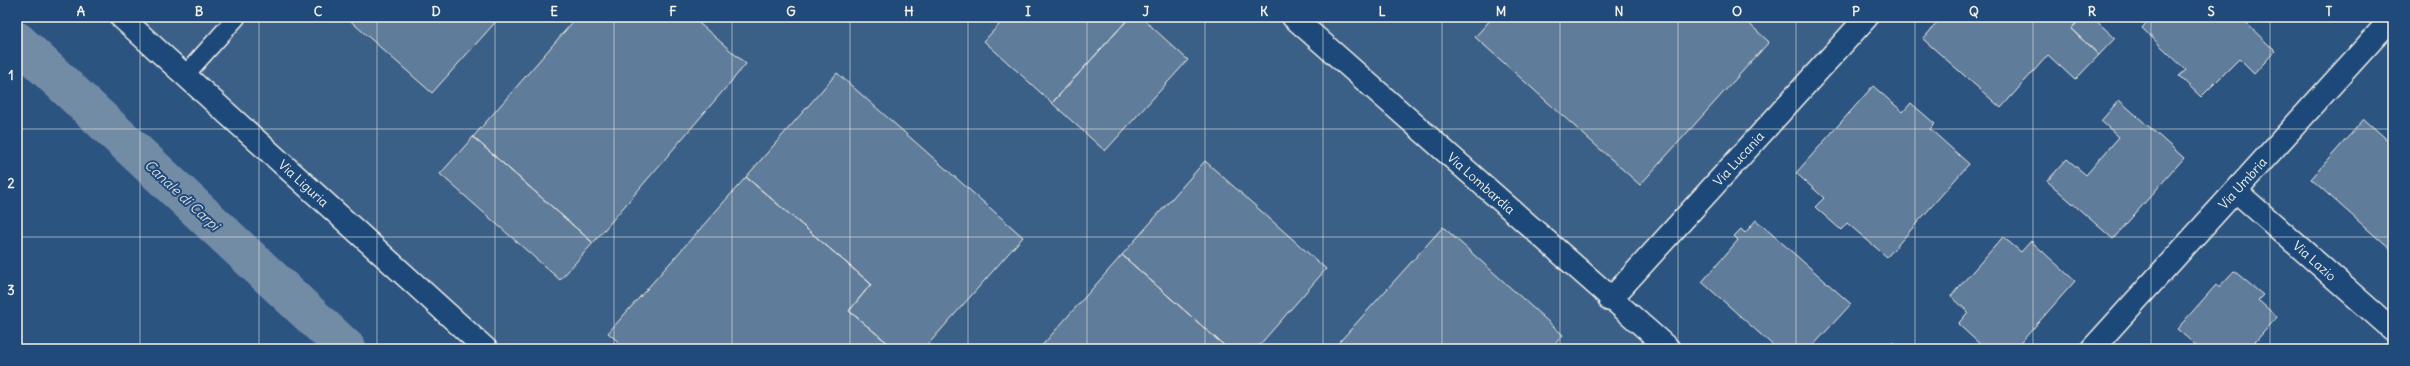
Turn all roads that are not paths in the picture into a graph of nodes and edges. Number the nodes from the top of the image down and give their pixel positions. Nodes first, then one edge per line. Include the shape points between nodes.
1 (121, 17) edge
2 (237, 17) edge
3 (1293, 17) edge
4 (1867, 17) edge
5 (2393, 17) edge
6 (185, 75) junction
7 (2236, 191) junction
8 (1610, 300) junction
9 (2393, 330) edge
10 (486, 349) edge
11 (1669, 349) edge
12 (2092, 349) edge

1 - 6 street, Via Liguria
2 - 6 lane
3 - 8 street, Via Lombardia
4 - 8 street, Via Lucania
5 - 7 street, Via Umbria
6 - 10 street, Via Liguria
7 - 9 street, Via Lazio
7 - 12 street, Via Umbria
8 - 11 street, Via Lombardia

